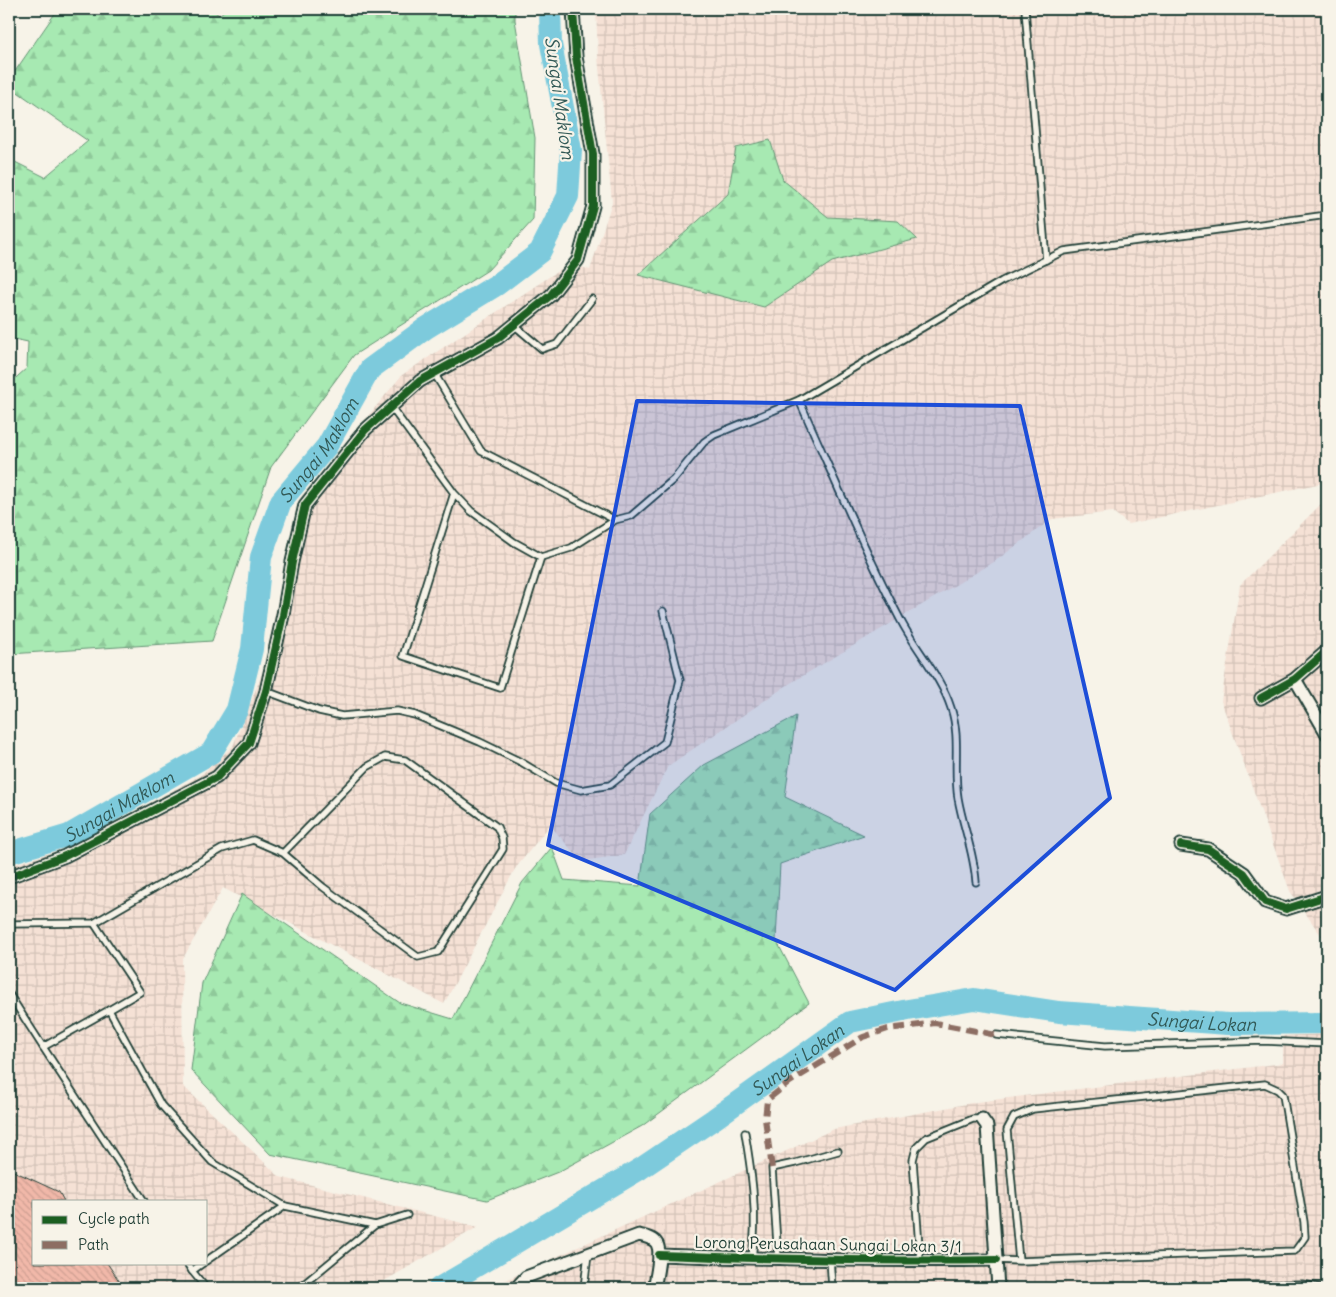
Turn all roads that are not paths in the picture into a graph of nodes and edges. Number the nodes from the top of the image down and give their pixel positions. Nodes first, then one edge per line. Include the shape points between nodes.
1 (573, 9) edge
2 (1025, 9) edge
3 (1327, 215) edge
4 (1046, 260) junction
5 (592, 298) dead end
6 (514, 326) junction
7 (434, 374) junction
8 (799, 400) junction
9 (391, 407) junction
10 (454, 493) junction
11 (615, 520) junction
12 (541, 557) junction
13 (663, 611) dead end
14 (1327, 651) edge
15 (1295, 679) junction
16 (266, 691) junction
17 (1260, 698) dead end
18 (1327, 734) edge
19 (1181, 845) dead end
20 (283, 854) junction
21 (9, 877) edge
22 (976, 882) dead end
23 (1327, 896) edge
24 (94, 922) junction
25 (9, 924) edge
26 (9, 994) edge
27 (109, 1010) junction
28 (996, 1035) dead end
29 (1327, 1044) edge
30 (43, 1046) junction
31 (982, 1119) joint
32 (745, 1133) dead end
33 (838, 1151) dead end
34 (143, 1200) edge
35 (285, 1206) junction
36 (407, 1214) dead end
37 (375, 1225) junction
38 (588, 1254) junction
39 (659, 1255) junction
40 (752, 1258) junction
41 (778, 1259) junction
42 (830, 1259) junction
43 (208, 1260) edge
44 (996, 1260) junction
45 (920, 1261) junction
46 (1019, 1261) junction
47 (188, 1264) edge
48 (202, 1264) edge
49 (192, 1271) junction
50 (206, 1288) edge
51 (299, 1288) edge
52 (516, 1288) edge
53 (584, 1288) edge
54 (654, 1288) edge
55 (832, 1288) edge
56 (998, 1288) edge
57 (1117, 1288) edge
58 (1323, 1288) edge

1 - 6 street via 576,57 593,154 593,206 578,260 551,295
2 - 4 lane
3 - 4 lane via 1064,251
4 - 8 lane via 1002,281
5 - 6 lane via 557,344 542,349
6 - 7 street
7 - 9 street via 420,381
7 - 11 lane via 481,451
8 - 11 lane via 714,434 674,478 631,516
8 - 22 lane via 901,622 951,707 958,734 958,797
9 - 10 lane
9 - 16 street via 365,430 305,505
10 - 12 lane via 471,511
10 - 12 lane via 403,656 500,688
11 - 12 lane via 571,548
13 - 16 lane via 680,680 665,742 610,785 581,790 556,783 480,742 397,710 342,716
14 - 15 street
15 - 17 street
15 - 18 street
16 - 21 street via 249,742 217,777 65,856
19 - 23 street via 1208,849 1244,873 1265,902 1286,910
20 - 20 lane via 367,767 385,757 405,760 497,827 502,838 502,849 438,952 418,957
20 - 24 lane via 253,840 222,850
24 - 25 lane
24 - 27 lane via 140,992
26 - 30 lane
27 - 30 lane
27 - 35 lane via 161,1105 212,1162
28 - 29 lane via 1105,1046 1264,1041
30 - 34 lane
31 - 44 street via 987,1126
31 - 45 lane via 973,1118 926,1138 916,1148 913,1160
32 - 40 lane via 754,1186
33 - 41 lane via 772,1168
35 - 37 lane
35 - 43 lane
36 - 37 lane
37 - 51 lane
38 - 39 street via 639,1235 651,1238 657,1244
38 - 52 street via 526,1278
38 - 53 lane
39 - 40 street, Lorong Perusahaan Sungai Lokan 3/1
39 - 54 street
40 - 41 street, Lorong Perusahaan Sungai Lokan 3/1
41 - 42 street, Lorong Perusahaan Sungai Lokan 3/1
42 - 45 street, Lorong Perusahaan Sungai Lokan 3/1
42 - 55 lane
44 - 45 street, Lorong Perusahaan Sungai Lokan 3/1
44 - 46 lane
44 - 56 street
46 - 46 lane via 1006,1130 1014,1117 1033,1109 1265,1084 1283,1095 1304,1222 1305,1238 1296,1251
47 - 49 lane
48 - 49 lane
49 - 50 lane
57 - 58 lane via 1302,1284

